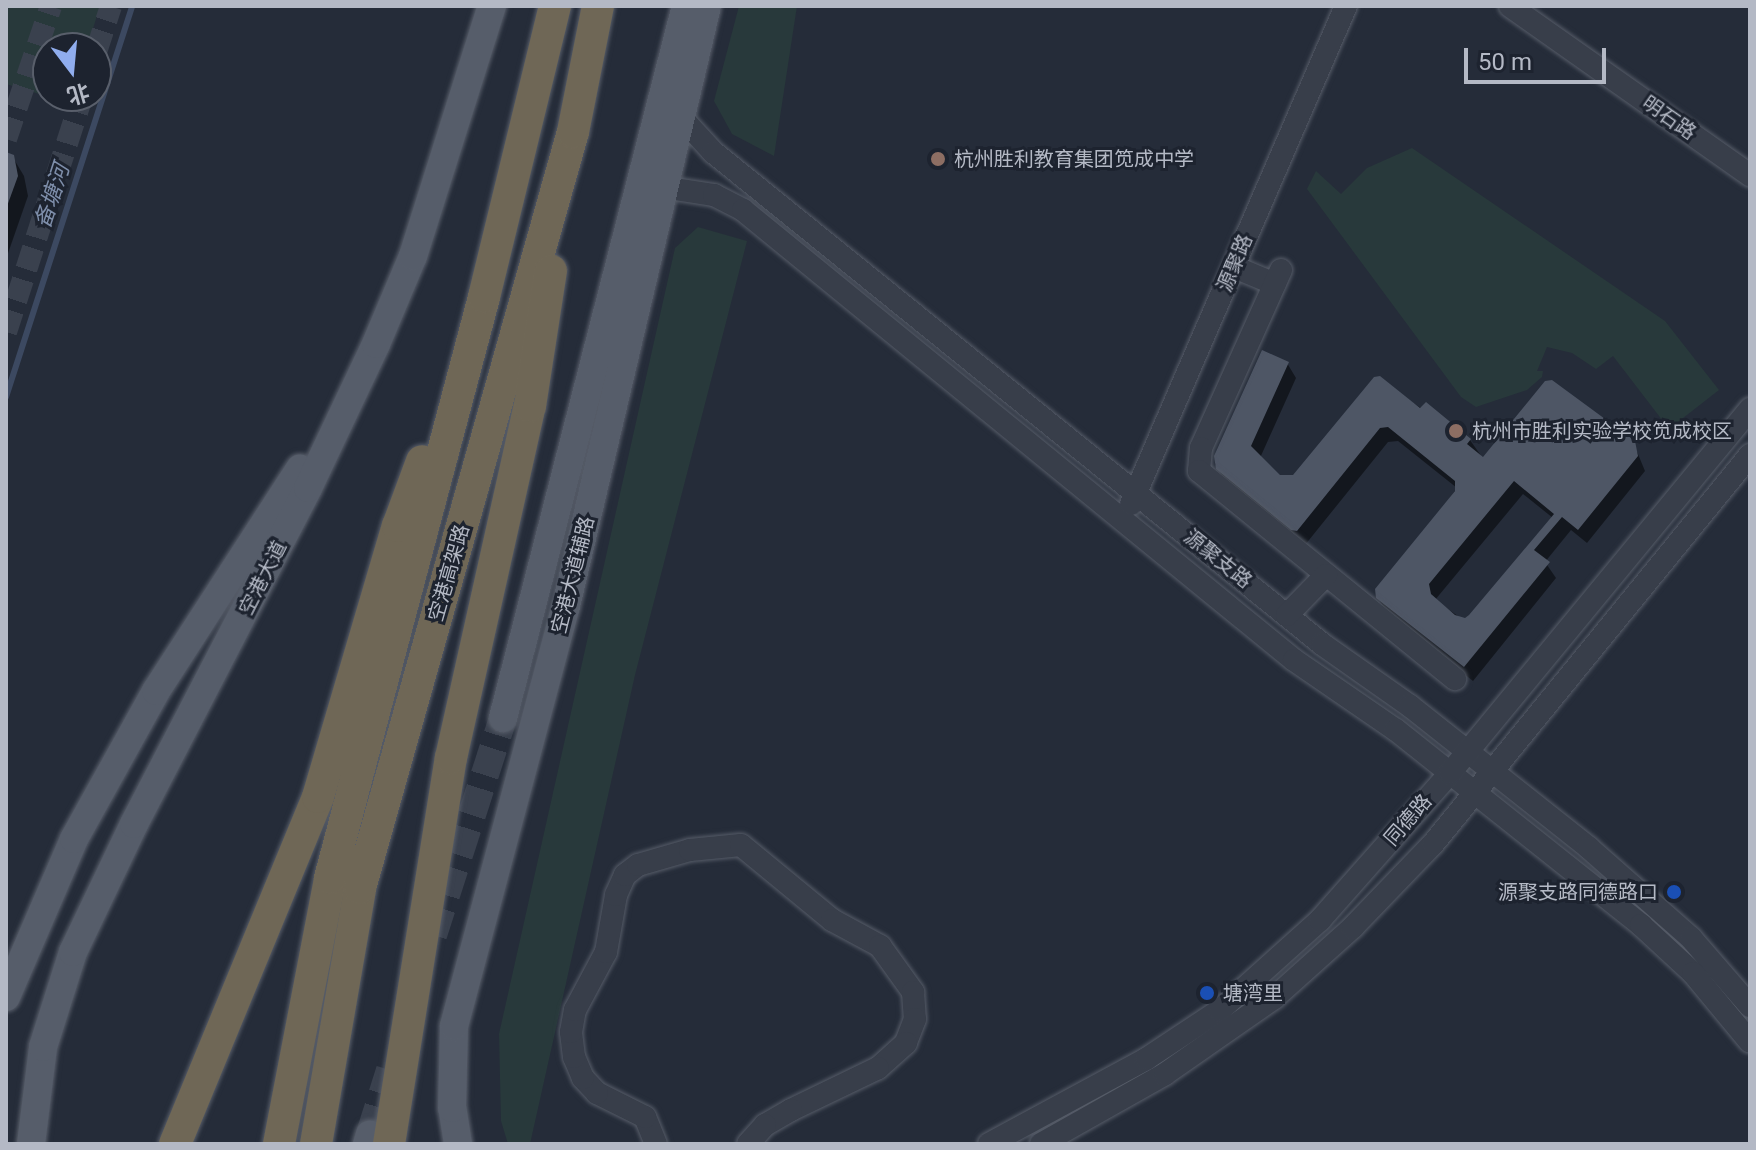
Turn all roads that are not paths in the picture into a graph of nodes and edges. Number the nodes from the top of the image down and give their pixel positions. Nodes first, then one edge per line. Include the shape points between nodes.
1 (492, 6) edge
2 (555, 6) edge
3 (598, 6) edge
4 (686, 6) edge
5 (707, 6) edge
6 (1346, 6) edge
7 (1510, 6) edge
8 (680, 116) junction
9 (573, 132) junction
10 (1750, 175) edge
11 (662, 187) junction
12 (1234, 267) junction
13 (484, 297) junction
14 (376, 344) junction
15 (1750, 409) edge
16 (1750, 455) edge
17 (1136, 492) junction
18 (1123, 521) junction
19 (1326, 575) junction
20 (1287, 615) junction
21 (1455, 679) dead end
22 (503, 718) tunnel mouth
23 (1467, 752) junction
24 (1492, 772) junction
25 (1450, 773) junction
26 (1476, 792) junction
27 (6, 997) edge
28 (1750, 1006) edge
29 (1750, 1042) edge
30 (375, 1141) edge
31 (31, 1144) edge
32 (175, 1144) edge
33 (279, 1144) edge
34 (316, 1144) edge
35 (458, 1144) edge
36 (656, 1144) edge
37 (748, 1144) edge
38 (989, 1144) edge
39 (1041, 1144) edge

1 - 14 main road, 空港大道 via 413,256
2 - 13 highway, 空港高架路
3 - 9 highway, 空港高架路
4 - 22 main road
5 - 8 main road, 空港大道辅路
6 - 12 street, 源聚路
7 - 10 street, 明石路
8 - 11 main road, 空港大道辅路
8 - 17 street, 源聚支路 via 713,152
9 - 30 highway via 530,406 451,758
9 - 34 highway, 空港高架路 via 360,888
11 - 18 street, 源聚支路 via 714,195 743,210
11 - 35 main road, 空港大道辅路 via 566,606 454,1026 452,1108
12 - 17 street, 源聚路
12 - 19 street via 1278,277 1198,465 1204,477
13 - 32 highway via 398,526 318,797
13 - 33 highway, 空港高架路 via 330,878
14 - 27 main road via 156,691 74,839
14 - 31 main road, 空港大道 via 73,952 43,1047
15 - 23 street, 同德路
16 - 24 street, 同德路
17 - 18 street, 源聚路
17 - 20 street, 源聚支路
18 - 25 street, 源聚支路 via 1294,660
19 - 20 street
19 - 21 street
20 - 23 street, 源聚支路
23 - 24 street, 源聚支路
23 - 25 street, 同德路
24 - 26 street, 同德路
24 - 28 street, 源聚支路 via 1691,938
25 - 26 street, 源聚支路
25 - 38 street, 同德路 via 1320,920 1235,999 1146,1059
26 - 29 street, 源聚支路 via 1641,925 1693,973
26 - 39 street, 同德路 via 1353,927 1274,998 1165,1074
36 - 37 street via 645,1117 597,1093 583,1078 571,1032 575,1010 606,952 625,875 638,865 690,850 741,845 832,920 880,946 913,992 915,1019 906,1043 878,1068 765,1125

